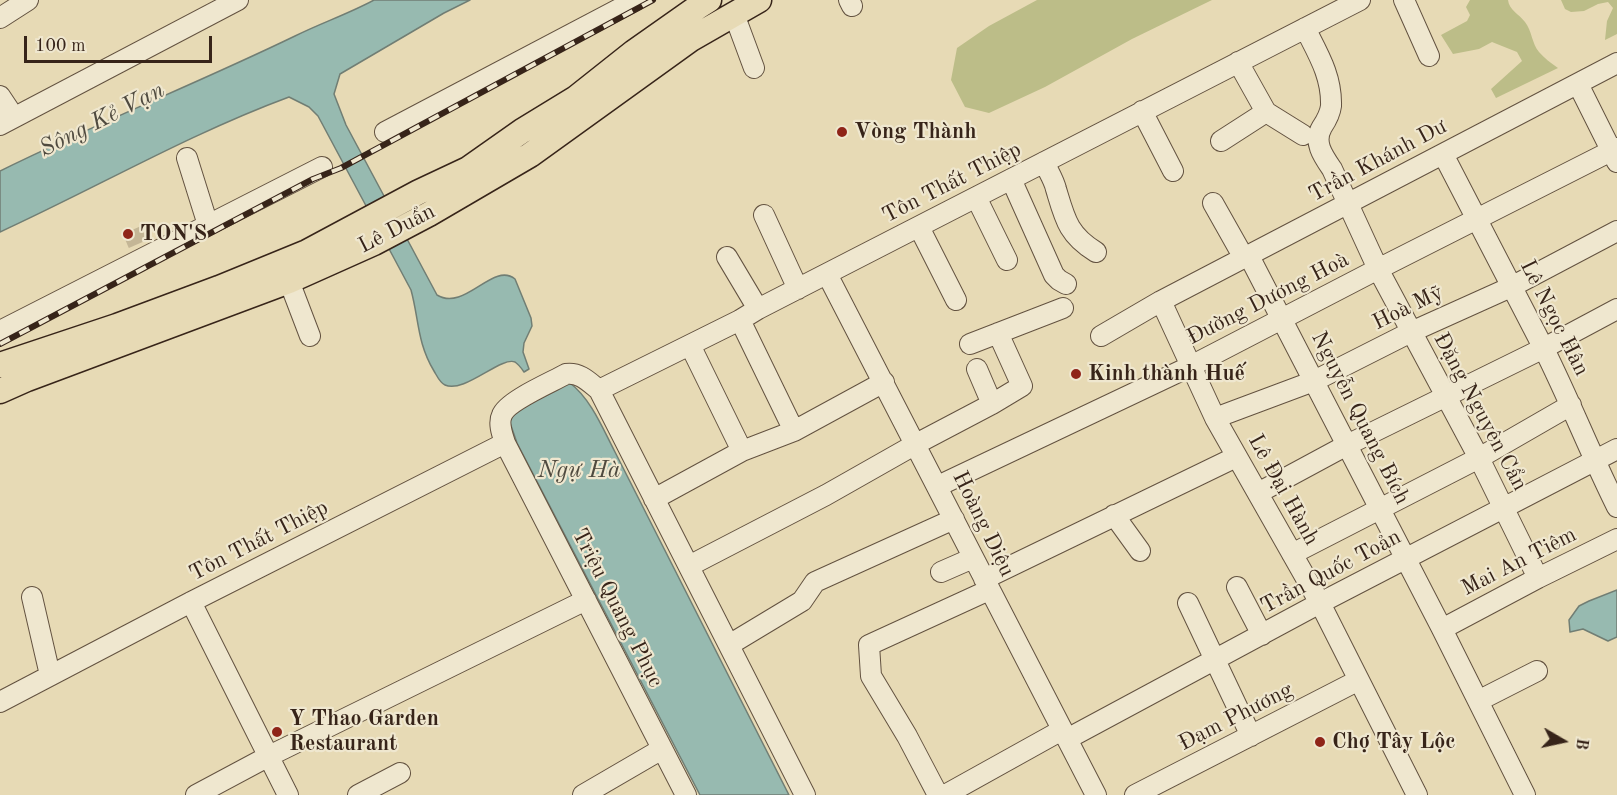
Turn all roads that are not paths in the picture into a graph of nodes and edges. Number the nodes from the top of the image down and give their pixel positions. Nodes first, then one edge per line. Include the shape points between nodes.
1 (28, 0) edge
2 (238, 0) edge
3 (636, 0) edge
4 (709, 0) edge
5 (759, 0) edge
6 (1360, 0) edge
7 (1404, 0) edge
8 (734, 14) junction
9 (0, 18) edge
10 (1305, 28) junction
11 (1429, 56) dead end
12 (1238, 62) junction
13 (1617, 63) edge
14 (754, 68) dead end
15 (1578, 84) junction
16 (0, 96) edge
17 (1142, 111) junction
18 (1266, 112) junction
19 (7, 121) edge
20 (385, 132) dead end
21 (1303, 135) dead end
22 (1221, 141) dead end
23 (1443, 154) junction
24 (1615, 154) edge
25 (187, 158) dead end
26 (1044, 162) junction
27 (322, 167) dead end
28 (1173, 171) dead end
29 (1011, 179) junction
30 (976, 197) junction
31 (1213, 202) dead end
32 (1347, 204) junction
33 (764, 215) dead end
34 (1477, 219) junction
35 (208, 225) junction
36 (919, 227) junction
37 (1617, 231) edge
38 (370, 232) junction
39 (1096, 252) dead end
40 (1246, 257) junction
41 (727, 258) dead end
42 (1007, 260) dead end
43 (1378, 269) junction
44 (828, 274) junction
45 (289, 281) junction
46 (1065, 284) dead end
47 (1511, 287) junction
48 (798, 289) junction
49 (956, 300) dead end
50 (1161, 301) junction
51 (1063, 308) dead end
52 (758, 309) junction
53 (1617, 309) edge
54 (1282, 319) junction
55 (740, 320) junction
56 (0, 331) edge
57 (1411, 332) junction
58 (998, 333) junction
59 (310, 336) dead end
60 (1101, 336) dead end
61 (970, 344) dead end
62 (690, 345) junction
63 (1544, 348) junction
64 (1191, 366) junction
65 (15, 368) edge
66 (977, 369) dead end
67 (1314, 381) junction
68 (884, 382) junction
69 (598, 390) junction
70 (0, 391) edge
71 (1446, 396) junction
72 (992, 404) junction
73 (1571, 405) junction
74 (1215, 418) junction
75 (794, 431) junction
76 (505, 443) junction
77 (916, 444) junction
78 (1347, 445) junction
79 (1617, 449) edge
80 (742, 451) junction
81 (1236, 457) junction
82 (1479, 458) junction
83 (1594, 461) junction
84 (938, 486) junction
85 (1258, 494) junction
86 (654, 499) junction
87 (1617, 507) edge
88 (1504, 508) junction
89 (1380, 509) junction
90 (1114, 515) junction
91 (954, 519) junction
92 (1617, 540) edge
93 (1140, 551) dead end
94 (1292, 554) junction
95 (973, 558) junction
96 (1406, 559) junction
97 (689, 566) junction
98 (941, 572) dead end
99 (1538, 578) junction
100 (987, 584) junction
101 (1237, 587) dead end
102 (32, 597) dead end
103 (586, 600) junction
104 (190, 602) junction
105 (1188, 603) dead end
106 (1320, 603) junction
107 (1443, 629) junction
108 (1262, 635) junction
109 (729, 645) junction
110 (1216, 659) junction
111 (1537, 671) dead end
112 (50, 675) junction
113 (1359, 680) junction
114 (1478, 701) junction
115 (0, 702) edge
116 (1065, 734) junction
117 (1251, 736) junction
118 (662, 749) junction
119 (269, 756) junction
120 (400, 773) dead end
121 (1167, 788) edge
122 (196, 795) edge
123 (288, 795) edge
124 (358, 795) edge
125 (583, 795) edge
126 (686, 795) edge
127 (805, 795) edge
128 (938, 795) edge
129 (945, 795) edge
130 (1096, 795) edge
131 (1135, 795) edge
132 (1417, 795) edge
133 (1526, 795) edge

1 - 9 street
2 - 19 street
3 - 20 street
4 - 38 main road, Lê Duẩn via 576,98 468,169 419,192
5 - 8 main road, Lê Duẩn
6 - 10 street, Tôn Thất Thiệp
7 - 11 street
8 - 14 street
8 - 38 main road, Lê Duẩn via 691,39 530,155 429,214
10 - 12 street, Tôn Thất Thiệp
10 - 32 street, Đặng Nguyên Cẩn via 1326,69 1330,94 1331,108 1317,136 1319,145
12 - 17 street, Tôn Thất Thiệp
12 - 18 street
13 - 15 street, Trần Khánh Dư
15 - 23 street, Trần Khánh Dư
15 - 24 street
16 - 19 street
17 - 26 street, Tôn Thất Thiệp
17 - 28 street
18 - 21 street
18 - 22 street
23 - 32 street, Trần Khánh Dư
23 - 34 street, Lê Ngọc Hân
24 - 34 street, Đường Dương Hoà
25 - 35 street
26 - 29 street, Tôn Thất Thiệp
26 - 39 street via 1071,230
27 - 35 street
29 - 30 street, Tôn Thất Thiệp
29 - 46 street via 1054,275
30 - 36 street, Tôn Thất Thiệp
30 - 42 street
31 - 40 street, Nguyễn Quang Bích
32 - 40 street, Trần Khánh Dư
32 - 43 street, Đặng Nguyên Cẩn
33 - 48 street
34 - 43 street, Đường Dương Hoà
34 - 47 street, Lê Ngọc Hân
35 - 56 street via 141,251
36 - 44 street, Tôn Thất Thiệp
36 - 49 street
37 - 47 street, Hoà Mỹ
38 - 45 main road, Lê Duẩn
38 - 65 main road, Lê Duẩn via 307,252
40 - 50 street, Trần Khánh Dư
40 - 54 street, Nguyễn Quang Bích
41 - 52 street
43 - 54 street, Đường Dương Hoà
43 - 57 street, Đặng Nguyên Cẩn
44 - 48 street, Tôn Thất Thiệp
44 - 68 street, Hoàng Diệu
45 - 59 street
45 - 65 main road, Lê Duẩn
47 - 57 street, Hoà Mỹ
47 - 63 street, Lê Ngọc Hân
48 - 52 street, Tôn Thất Thiệp
50 - 60 street, Trần Khánh Dư
50 - 64 street, Lê Đại Hành
51 - 58 street
52 - 55 street, Tôn Thất Thiệp
53 - 63 street
54 - 64 street, Đường Dương Hoà
54 - 67 street, Nguyễn Quang Bích
55 - 62 street, Tôn Thất Thiệp
55 - 75 street
57 - 67 street, Hoà Mỹ
57 - 71 street, Đặng Nguyên Cẩn
58 - 61 street
58 - 72 street via 1022,386
62 - 69 street, Tôn Thất Thiệp
62 - 80 street
63 - 71 street
63 - 73 street, Lê Ngọc Hân
64 - 74 street, Lê Đại Hành
64 - 84 street, Đường Dương Hoà
65 - 70 main road, Lê Duẩn
66 - 72 street
67 - 74 street, Hoà Mỹ
67 - 78 street, Nguyễn Quang Bích
68 - 75 street
68 - 77 street, Hoàng Diệu
69 - 76 street via 575,373 566,374 509,405 501,415
69 - 86 street
71 - 78 street
71 - 82 street, Đặng Nguyên Cẩn
72 - 77 street
73 - 82 street
73 - 83 street, Lê Ngọc Hân
74 - 81 street, Lê Đại Hành
75 - 80 street
76 - 103 street, Triệu Quang Phục
76 - 104 street, Tôn Thất Thiệp
77 - 84 street, Hoàng Diệu
77 - 97 street
78 - 85 street
78 - 89 street, Nguyễn Quang Bích
79 - 83 street, Trần Quốc Toản
80 - 86 street
81 - 85 street, Lê Đại Hành
81 - 90 street
82 - 88 street, Đặng Nguyên Cẩn
82 - 89 street
83 - 87 street, Lê Ngọc Hân
83 - 88 street, Trần Quốc Toản
84 - 91 street, Hoàng Diệu
85 - 94 street, Lê Đại Hành
86 - 97 street
88 - 96 street, Trần Quốc Toản
88 - 99 street, Đặng Nguyên Cẩn
89 - 94 street
89 - 96 street, Nguyễn Quang Bích
90 - 93 street
90 - 100 street
91 - 95 street, Hoàng Diệu
91 - 109 street via 815,582 802,601
92 - 99 street, Mai An Tiêm
94 - 106 street, Lê Đại Hành
95 - 98 street
95 - 100 street, Hoàng Diệu
96 - 106 street, Trần Quốc Toản
96 - 107 street, Nguyễn Quang Bích
97 - 109 street
99 - 107 street, Mai An Tiêm
100 - 116 street, Hoàng Diệu
100 - 128 street via 869,645 871,676
101 - 108 street
102 - 112 street
103 - 118 street, Triệu Quang Phục
103 - 119 street
104 - 112 street, Tôn Thất Thiệp
104 - 119 street
105 - 110 street
106 - 108 street, Trần Quốc Toản
106 - 113 street, Lê Đại Hành
107 - 114 street, Nguyễn Quang Bích
108 - 110 street, Trần Quốc Toản
109 - 127 street
110 - 116 street, Trần Quốc Toản
110 - 117 street
111 - 114 street
112 - 115 street, Tôn Thất Thiệp
113 - 117 street, Đạm Phương
113 - 132 street, Lê Đại Hành
114 - 133 street, Nguyễn Quang Bích
116 - 129 street, Trần Quốc Toản
116 - 130 street, Hoàng Diệu
117 - 121 street, Đạm Phương
118 - 125 street
118 - 126 street, Triệu Quang Phục
119 - 122 street
119 - 123 street
120 - 124 street
121 - 131 street, Đạm Phương

